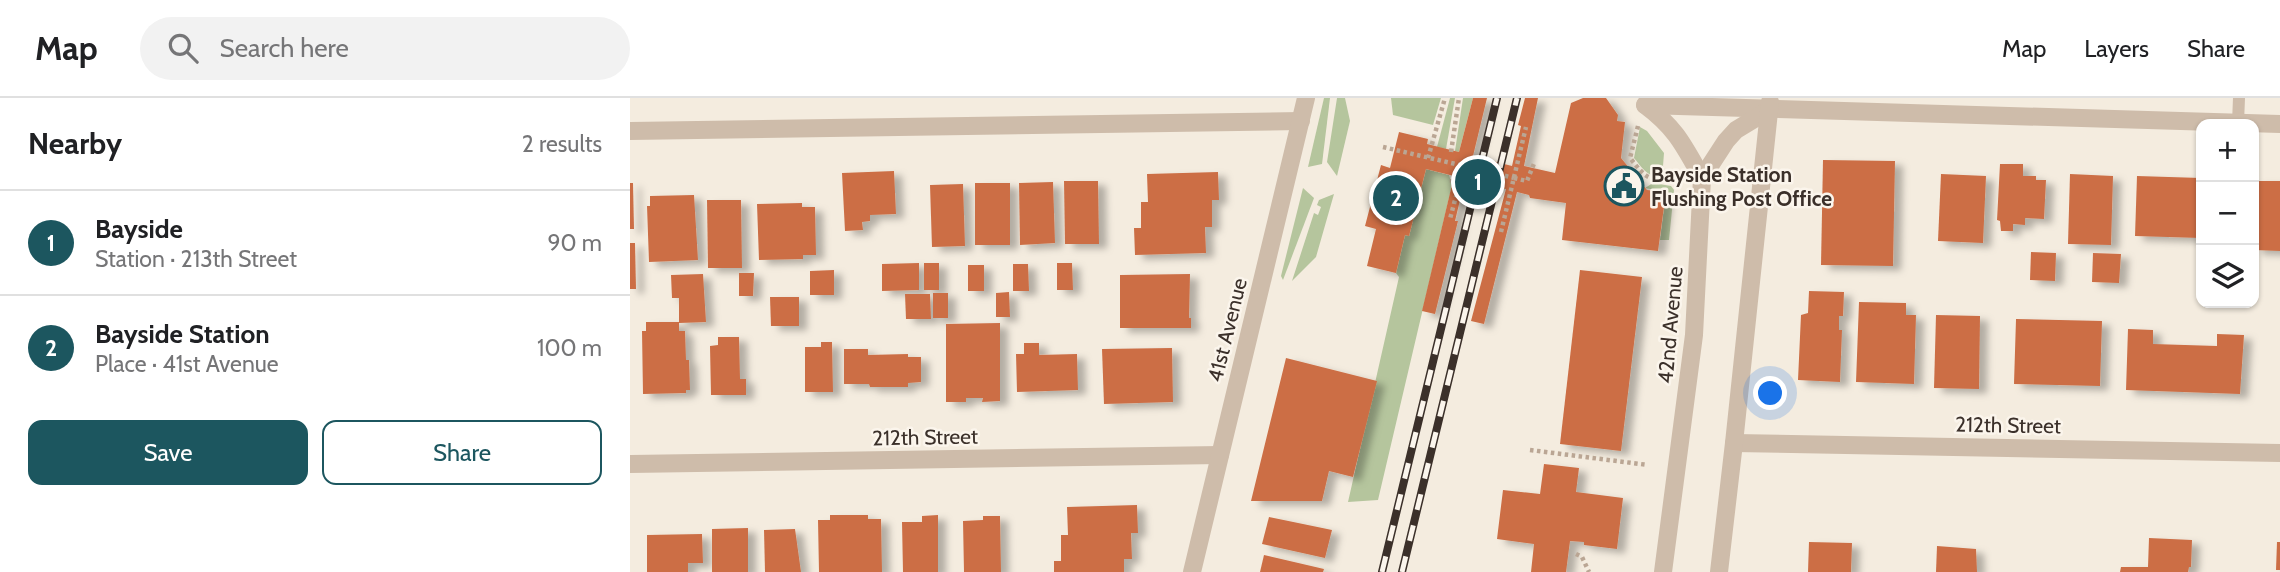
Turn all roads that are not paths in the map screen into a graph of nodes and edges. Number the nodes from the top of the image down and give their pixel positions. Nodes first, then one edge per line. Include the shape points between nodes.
1 (1306, 98) edge
2 (2239, 98) edge
3 (1770, 104) edge
4 (1640, 108) edge
5 (2238, 119) edge
6 (1301, 121) junction
7 (2196, 121) edge
8 (2259, 124) edge
9 (2280, 124) edge
10 (630, 131) edge
11 (1703, 178) junction
12 (1734, 443) junction
13 (2280, 453) edge
14 (1220, 455) junction
15 (630, 464) edge
16 (1192, 572) edge
17 (1663, 572) edge
18 (1718, 572) edge

1 - 6 street, 41st Avenue
2 - 5 lane
3 - 4 street
3 - 7 street
3 - 11 street, 42nd Avenue via 1726,141
3 - 12 street
4 - 11 street via 1666,121
6 - 10 street
6 - 14 street, 41st Avenue
8 - 9 street
11 - 17 street, 42nd Avenue via 1693,335
12 - 13 street, 212th Street
12 - 18 street
14 - 15 street, 212th Street
14 - 16 street, 41st Avenue

